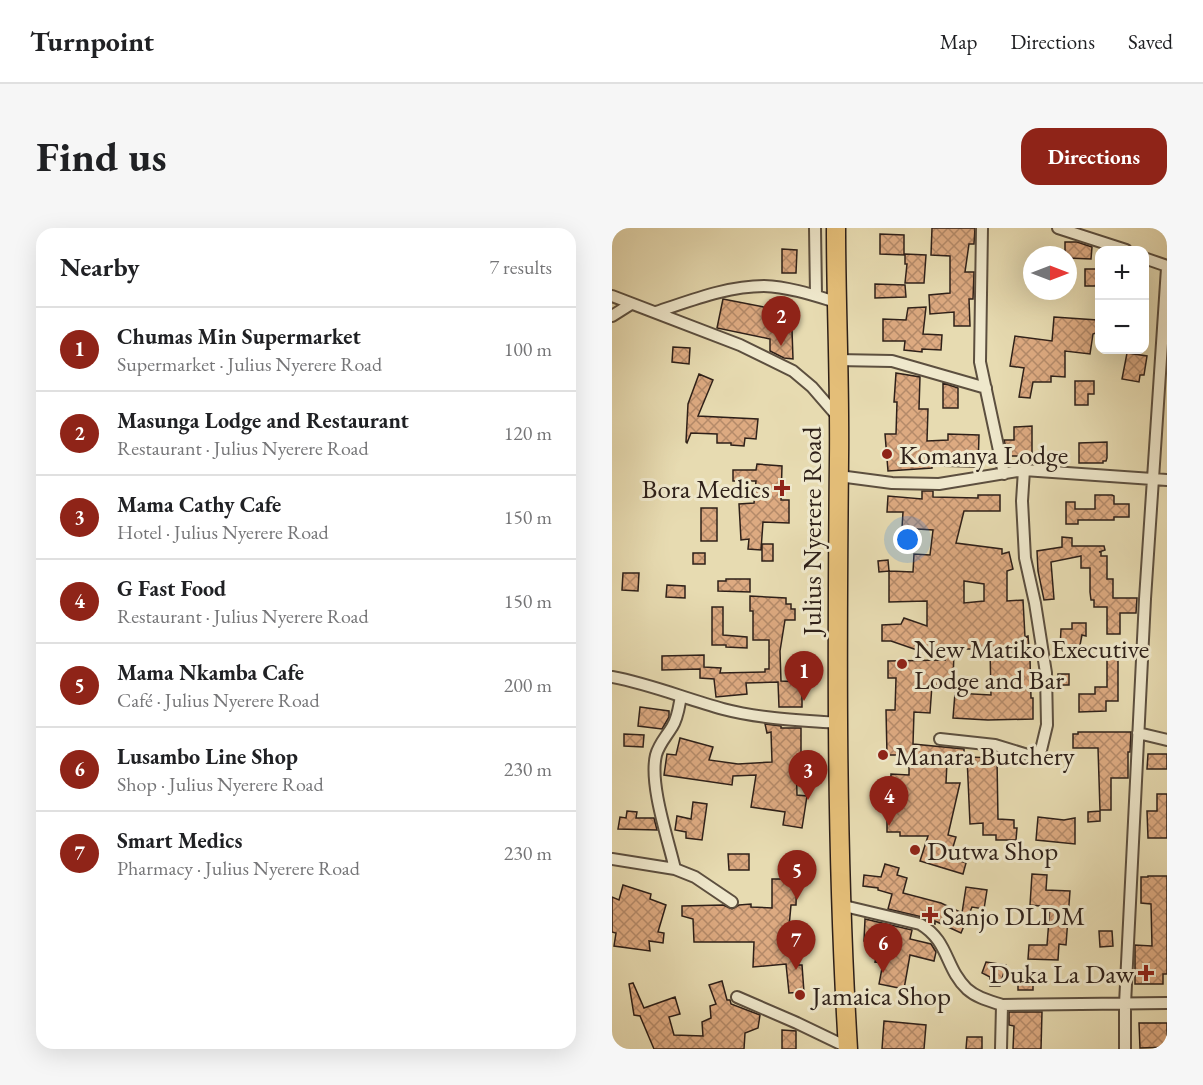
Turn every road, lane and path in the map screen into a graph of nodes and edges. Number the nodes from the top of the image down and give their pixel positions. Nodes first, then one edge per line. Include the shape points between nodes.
1 (815, 228) edge
2 (836, 228) edge
3 (982, 228) edge
4 (1058, 228) edge
5 (1114, 246) edge
6 (1149, 260) edge
7 (1167, 267) edge
8 (816, 295) junction
9 (612, 296) edge
10 (836, 302) junction
11 (631, 304) junction
12 (656, 312) junction
13 (612, 316) edge
14 (837, 360) junction
15 (986, 388) junction
16 (838, 418) junction
17 (1024, 470) junction
18 (1004, 474) junction
19 (839, 476) junction
20 (1152, 480) junction
21 (1167, 480) edge
22 (612, 677) edge
23 (681, 696) junction
24 (838, 723) junction
25 (1138, 733) junction
26 (940, 739) dead end
27 (1167, 741) edge
28 (612, 859) edge
29 (675, 868) junction
30 (732, 902) dead end
31 (840, 905) junction
32 (737, 998) dead end
33 (1167, 1003) edge
34 (1125, 1004) junction
35 (1002, 1005) junction
36 (848, 1048) edge
37 (1001, 1049) edge
38 (1125, 1049) edge

1 - 8 street
2 - 10 highway, Julius Nyerere Road
3 - 15 street via 980,362
4 - 5 street
6 - 7 street
7 - 20 street
8 - 10 street
8 - 12 street via 764,286 710,295
9 - 11 street
10 - 14 highway, Julius Nyerere Road
11 - 12 street
11 - 13 street
12 - 16 street via 793,371
14 - 15 street via 892,361
14 - 16 highway, Julius Nyerere Road
15 - 18 street
16 - 19 highway, Julius Nyerere Road
17 - 18 street
17 - 20 street
17 - 26 street via 1025,558 1046,673 1047,725 1041,750 1031,756 995,745
18 - 19 street via 939,484
19 - 24 highway, Julius Nyerere Road
20 - 21 street
20 - 25 street
22 - 23 street
23 - 24 street via 768,718
23 - 29 street via 676,718 660,744 655,777
24 - 31 highway, Julius Nyerere Road
25 - 27 street
25 - 34 street
28 - 29 street
29 - 30 street
31 - 35 street via 920,924 930,930 968,989 982,999
31 - 36 highway, Julius Nyerere Road
32 - 36 street
33 - 34 street
34 - 35 street
34 - 38 street
35 - 37 street

